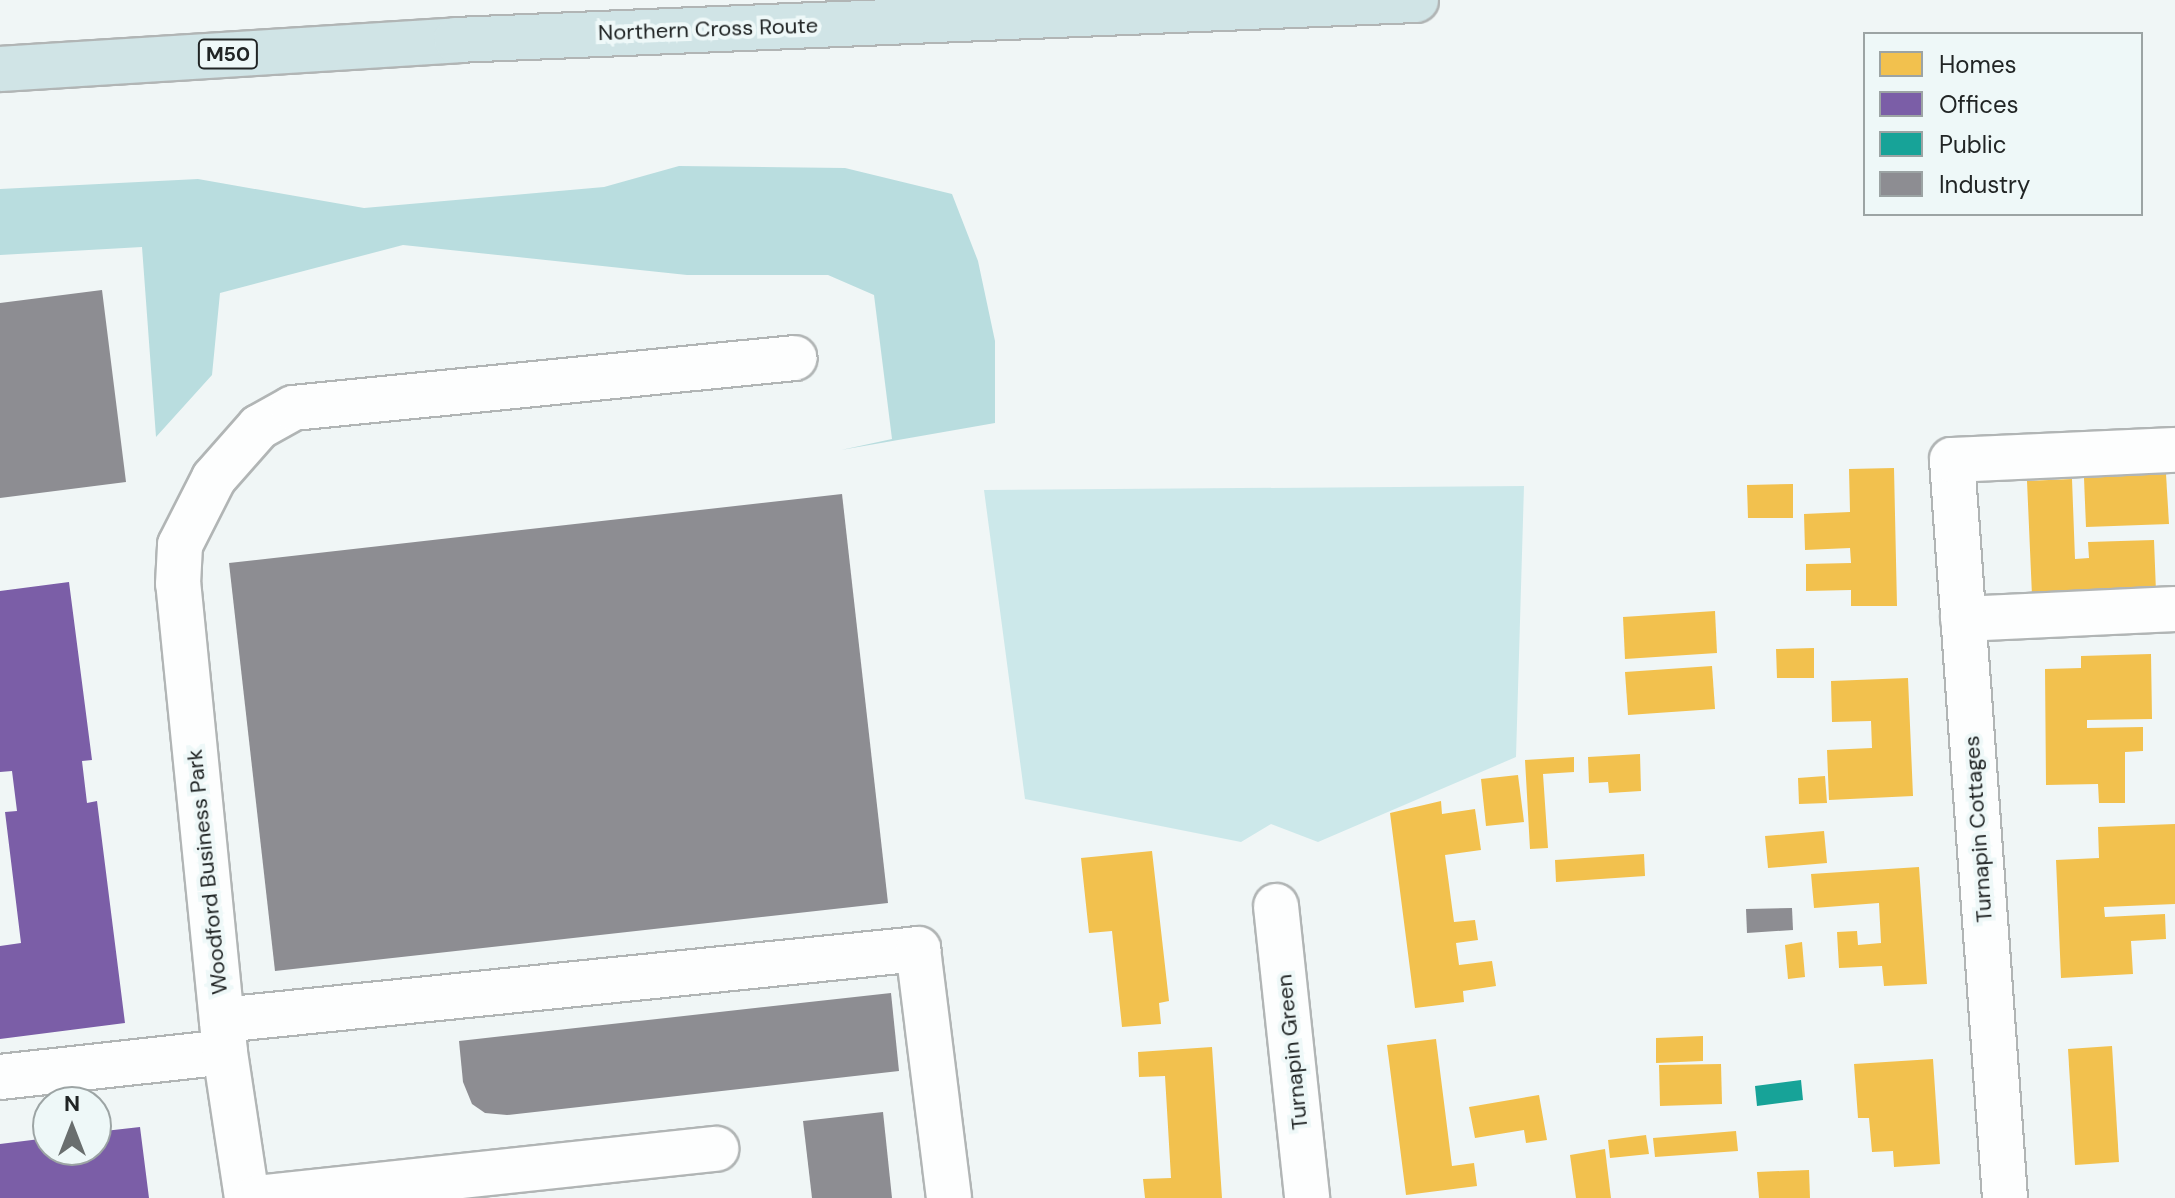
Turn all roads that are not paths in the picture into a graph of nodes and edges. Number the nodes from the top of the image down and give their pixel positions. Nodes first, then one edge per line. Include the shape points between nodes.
1 (1010, 0) edge
2 (1416, 0) edge
3 (456, 40) junction
4 (0, 69) edge
5 (795, 358) dead end
6 (2175, 450) edge
7 (2175, 609) edge
8 (1963, 619) junction
9 (1276, 906) dead end
10 (223, 1036) junction
11 (0, 1077) edge
12 (716, 1149) dead end
13 (247, 1198) edge
14 (256, 1198) edge
15 (949, 1198) edge
16 (1307, 1198) edge
17 (2005, 1198) edge

1 - 3 highway, M50
2 - 3 highway, Northern Cross Route / M50
3 - 4 highway, Northern Cross Route / M50
5 - 10 street, Woodford Business Park via 293,408 259,427 236,451 197,505 180,545 178,584
6 - 8 street, Turnapin Cottages via 1952,460
7 - 8 street
8 - 17 street, Turnapin Cottages
9 - 16 street, Turnapin Green
10 - 11 street
10 - 13 street, Woodford Business Park
10 - 15 street via 918,949
12 - 14 street

